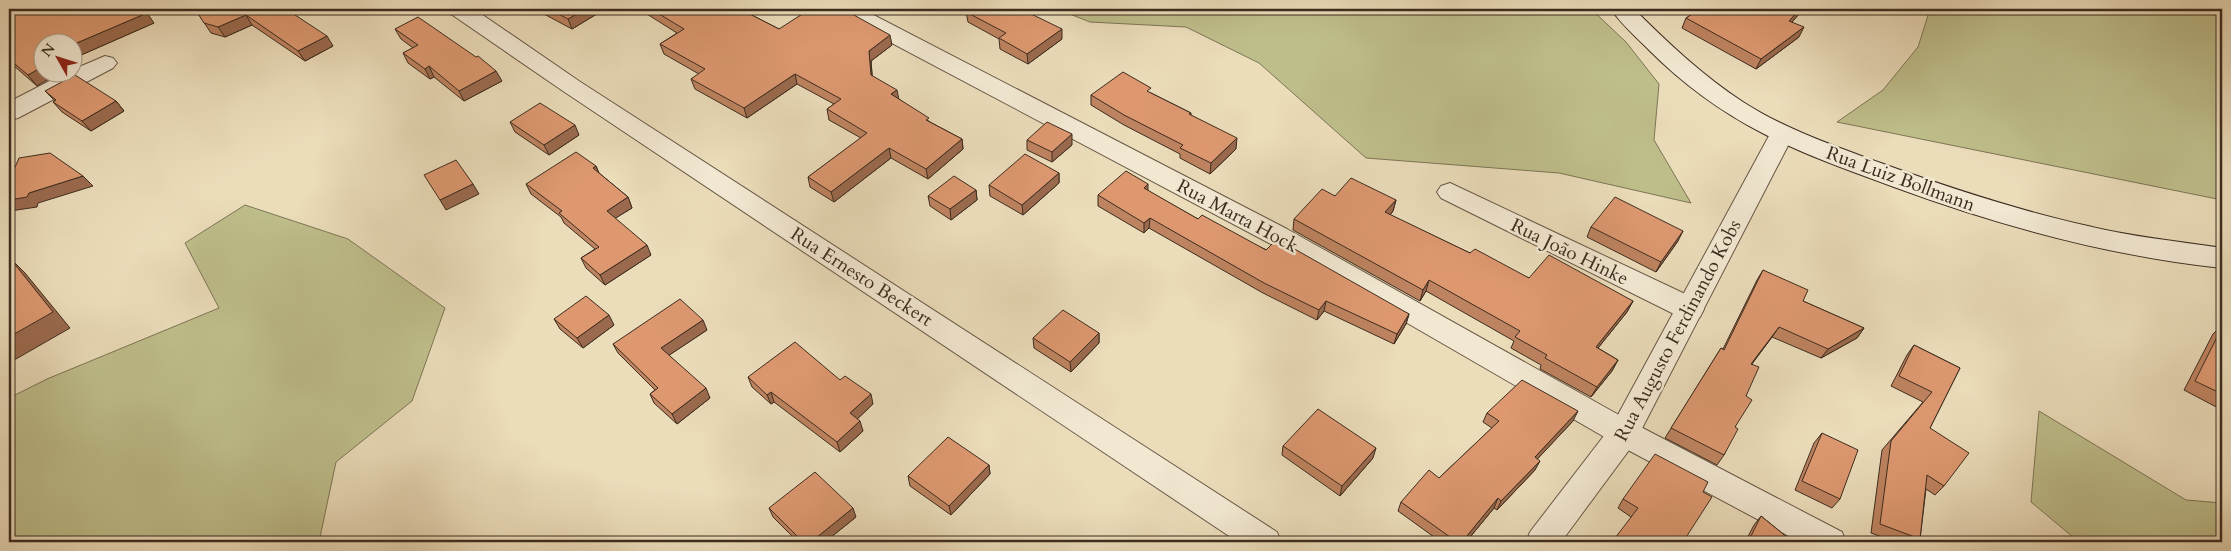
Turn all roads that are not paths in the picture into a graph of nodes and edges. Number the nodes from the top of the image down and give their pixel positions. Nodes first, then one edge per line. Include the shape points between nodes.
1 (459, 9) edge
2 (845, 9) edge
3 (1622, 9) edge
4 (105, 63) dead end
5 (9, 112) edge
6 (1782, 134) junction
7 (1450, 192) dead end
8 (2222, 258) edge
9 (1690, 309) junction
10 (1624, 433) junction
11 (1265, 542) edge
12 (1542, 542) edge
13 (1830, 542) edge

1 - 11 street, Rua Ernesto Beckert
2 - 10 street, Rua Marta Hock via 1278,236
3 - 6 street, Rua Luiz Bollmann via 1708,90 1746,116
4 - 5 street
6 - 8 street, Rua Luiz Bollmann via 1908,183 2025,220 2123,243
6 - 9 street, Rua Augusto Ferdinando Kobs
7 - 9 street, Rua João Hinke
9 - 10 street, Rua Augusto Ferdinando Kobs
10 - 12 street, Rua Augusto Ferdinando Kobs
10 - 13 street, Rua Marta Hock

